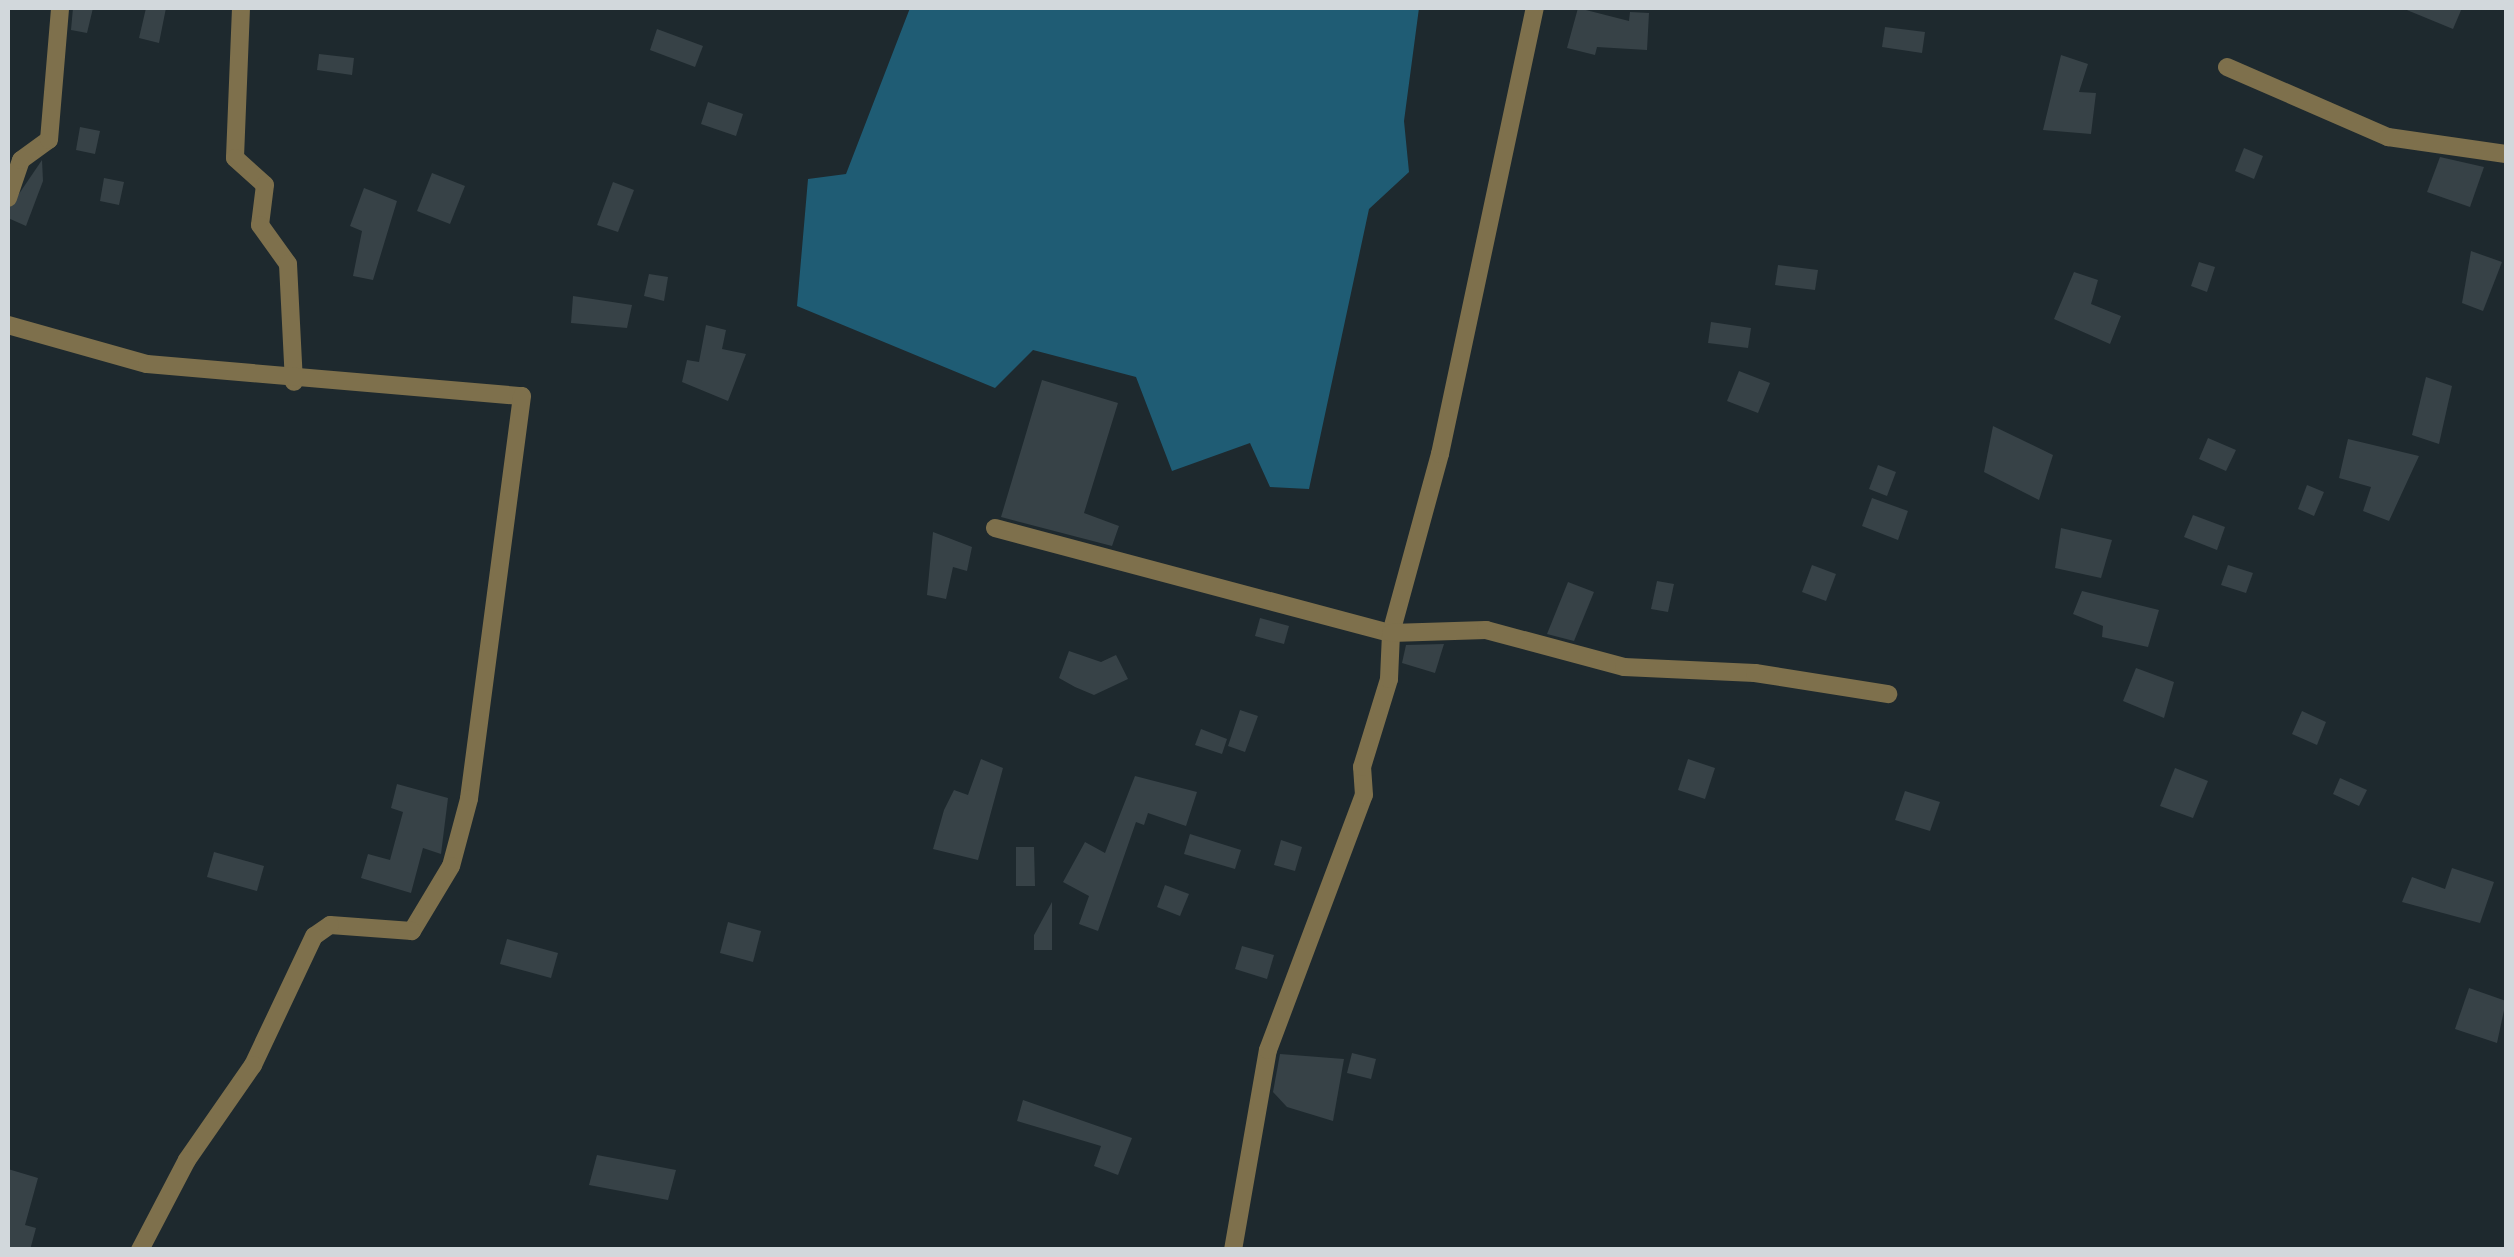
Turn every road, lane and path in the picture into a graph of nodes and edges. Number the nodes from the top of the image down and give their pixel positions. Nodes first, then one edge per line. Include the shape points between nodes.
1 (60, 8) edge
2 (241, 8) edge
3 (1535, 8) edge
4 (2227, 67) dead end
5 (2506, 154) edge
6 (8, 198) edge
7 (8, 325) edge
8 (294, 382) junction
9 (996, 528) dead end
10 (1391, 633) junction
11 (1888, 694) dead end
12 (140, 1250) edge
13 (1233, 1250) edge

1 - 6 street via 50,140 21,160
2 - 8 street via 235,158 265,185 260,225 288,264
3 - 10 street via 1440,454
4 - 5 street via 2388,137
7 - 8 street via 147,364
8 - 12 street via 522,396 469,799 451,866 412,931 330,925 314,936 254,1065 187,1160
9 - 10 street
10 - 11 street via 1486,630 1624,668 1756,673
10 - 13 street via 1389,678 1362,768 1364,795 1268,1050

